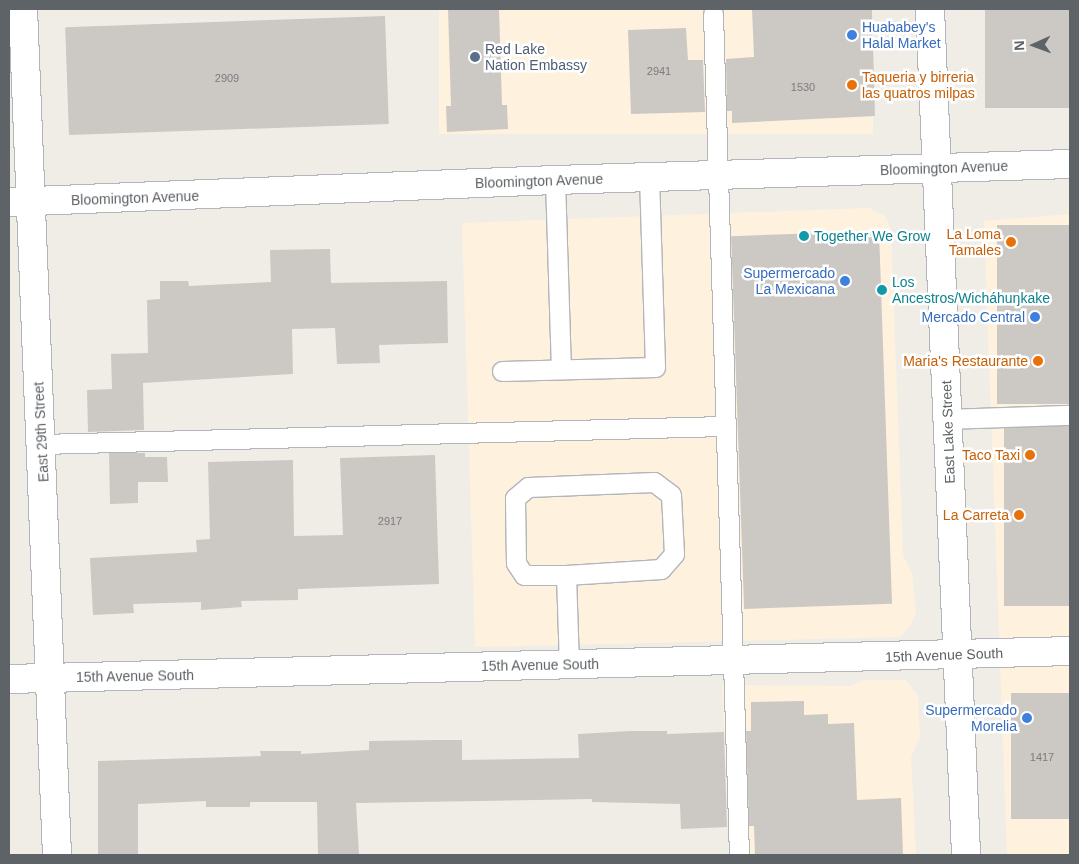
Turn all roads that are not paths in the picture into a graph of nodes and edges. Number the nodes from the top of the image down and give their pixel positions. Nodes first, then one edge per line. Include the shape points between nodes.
1 (23, 9) edge
2 (930, 9) edge
3 (713, 14) dead end
4 (1070, 164) edge
5 (936, 169) junction
6 (718, 175) junction
7 (649, 177) junction
8 (555, 180) junction
9 (20, 202) edge
10 (561, 368) junction
11 (502, 371) dead end
12 (1070, 415) edge
13 (947, 419) junction
14 (726, 426) junction
15 (41, 444) junction
16 (566, 575) junction
17 (1070, 651) edge
18 (957, 655) junction
19 (732, 660) junction
20 (568, 664) junction
21 (52, 678) junction
22 (9, 679) edge
23 (57, 855) edge
24 (739, 855) edge
25 (966, 855) edge

1 - 9 street, East 29th Street
2 - 5 street, East Lake Street
3 - 6 lane
4 - 5 street, Bloomington Avenue
5 - 6 street, Bloomington Avenue
5 - 13 street, East Lake Street
6 - 7 street, Bloomington Avenue
6 - 14 lane
7 - 8 street, Bloomington Avenue
7 - 10 lane via 656,367
8 - 9 street, Bloomington Avenue
8 - 10 lane
9 - 15 street, East 29th Street
10 - 11 lane
12 - 13 lane
13 - 18 street, East Lake Street
14 - 15 lane
14 - 19 lane
15 - 21 street, East 29th Street
16 - 16 lane via 662,569 674,554 671,495 654,482 528,488 515,498 516,563 524,575
16 - 20 lane
17 - 18 street, 15th Avenue South
18 - 19 street, 15th Avenue South
18 - 25 street, East Lake Street
19 - 20 street, 15th Avenue South
19 - 24 lane
20 - 21 street, 15th Avenue South
21 - 22 street, 15th Avenue South
21 - 23 street, East 29th Street

